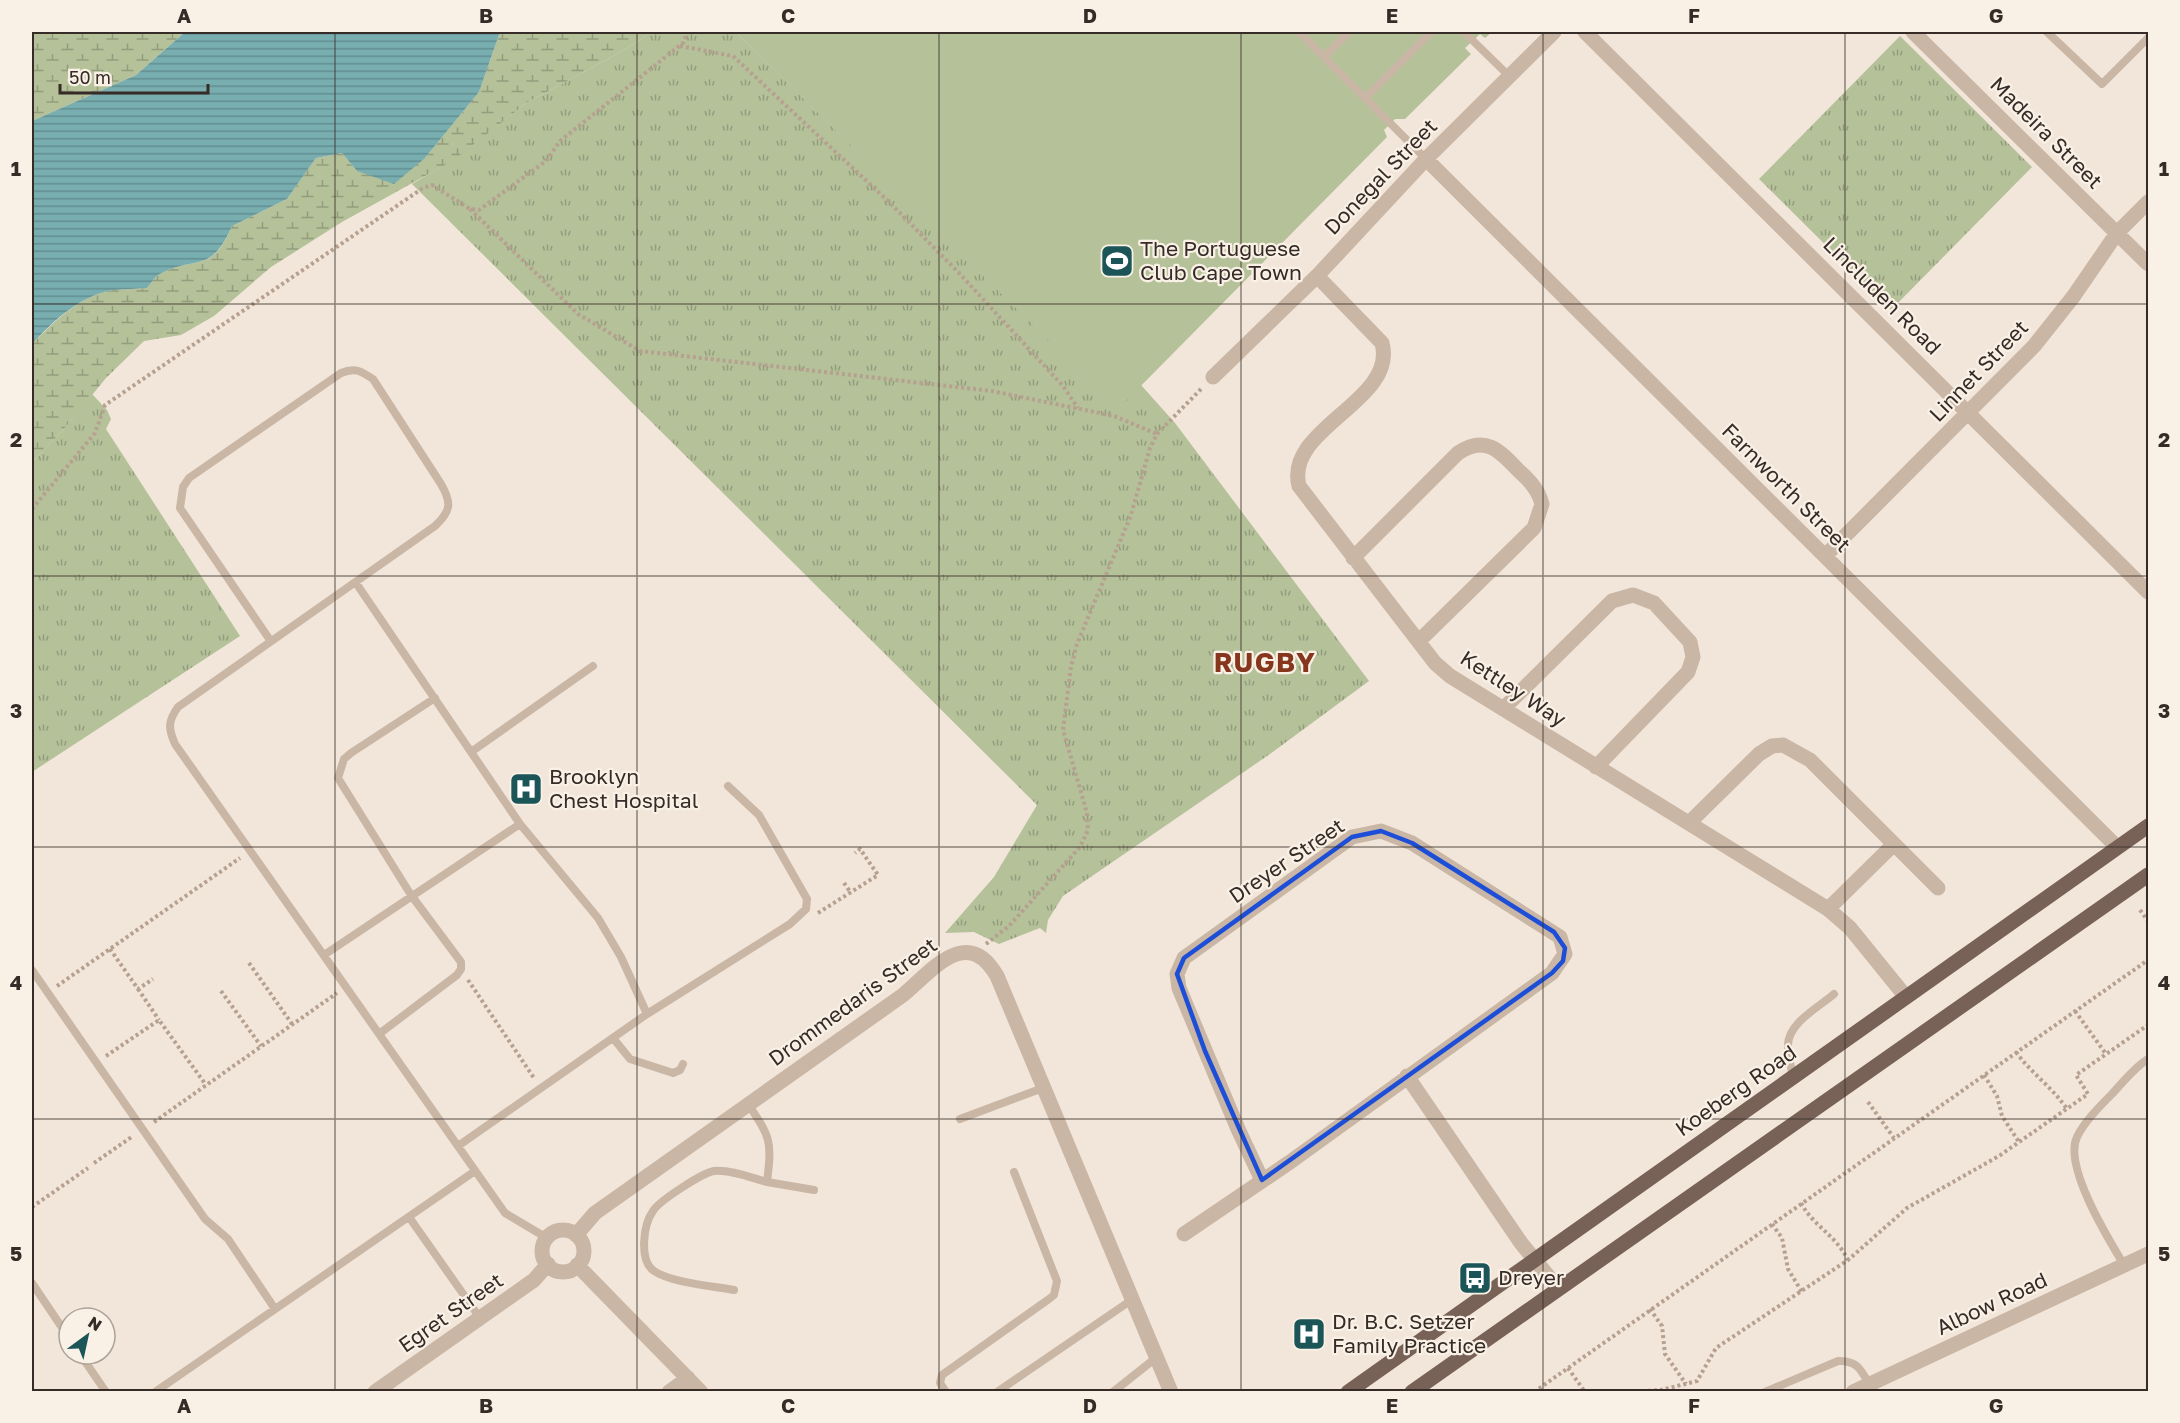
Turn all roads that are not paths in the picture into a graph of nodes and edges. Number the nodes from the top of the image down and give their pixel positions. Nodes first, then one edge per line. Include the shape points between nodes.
1 (1299, 32) edge
2 (1349, 32) edge
3 (1431, 32) edge
4 (1464, 32) edge
5 (1554, 32) edge
6 (1585, 32) edge
7 (1913, 32) edge
8 (2047, 32) edge
9 (2148, 38) edge
10 (1324, 57) junction
11 (1510, 77) junction
12 (1366, 97) junction
13 (1426, 159) junction
14 (2148, 202) edge
15 (2117, 233) junction
16 (2148, 264) edge
17 (1317, 276) junction
18 (1213, 377) road end
19 (1969, 412) junction
20 (1825, 556) junction
21 (1353, 558) junction
22 (356, 583) junction
23 (2148, 592) edge
24 (270, 640) junction
25 (1419, 641) junction
26 (593, 666) dead end
27 (435, 698) junction
28 (1503, 709) junction
29 (471, 752) junction
30 (1596, 767) junction
31 (728, 786) dead end
32 (1689, 823) junction
33 (520, 824) junction
34 (2148, 826) edge
35 (1893, 845) junction
36 (2117, 847) junction
37 (2148, 875) edge
38 (1938, 888) dead end
39 (411, 895) junction
40 (1828, 909) junction
41 (324, 955) junction
42 (32, 970) edge
43 (1834, 994) dead end
44 (1906, 997) junction
45 (647, 1014) junction
46 (379, 1034) junction
47 (613, 1038) junction
48 (2148, 1059) edge
49 (683, 1064) dead end
50 (1407, 1076) junction
51 (1793, 1077) junction
52 (1043, 1088) junction
53 (748, 1104) junction
54 (960, 1119) dead end
55 (458, 1146) junction
56 (475, 1171) junction
57 (1014, 1172) dead end
58 (1262, 1180) junction
59 (767, 1182) junction
60 (814, 1190) dead end
61 (408, 1217) junction
62 (1184, 1234) dead end
63 (576, 1235) junction
64 (547, 1238) junction
65 (2148, 1254) edge
66 (1535, 1258) junction
67 (548, 1264) junction
68 (577, 1265) junction
69 (2124, 1265) junction
70 (32, 1283) edge
71 (1558, 1288) junction
72 (734, 1290) dead end
73 (1133, 1299) junction
74 (275, 1309) junction
75 (480, 1318) junction
76 (57, 1320) edge
77 (1157, 1358) junction
78 (88, 1366) edge
79 (688, 1378) junction
80 (1869, 1384) junction
81 (106, 1392) edge
82 (155, 1392) edge
83 (375, 1392) edge
84 (669, 1392) edge
85 (701, 1392) edge
86 (946, 1392) edge
87 (997, 1392) edge
88 (1113, 1392) edge
89 (1171, 1392) edge
90 (1348, 1392) edge
91 (1412, 1392) edge
92 (1765, 1392) edge
93 (1853, 1392) edge

1 - 10 lane
2 - 10 lane
3 - 12 lane
4 - 11 lane
5 - 11 street, Donegal Street
6 - 19 street, Lincluden Road
7 - 15 street, Madeira Street
8 - 9 lane via 2102,84
10 - 12 lane
11 - 13 street, Donegal Street
12 - 13 lane
13 - 17 street, Donegal Street
13 - 20 street, Farnworth Street
14 - 15 street, Linnet Street
15 - 16 street, Madeira Street
15 - 19 street, Linnet Street via 2034,346
17 - 18 street, Donegal Street
17 - 21 street, Kettley Way via 1360,318 1384,350 1375,380 1305,450 1298,467 1299,486
19 - 20 street, Linnet Street
19 - 23 street, Lincluden Road
20 - 36 street, Farnworth Street
21 - 25 street, Kettley Way
21 - 25 street via 1470,445 1482,444 1500,451 1533,484 1542,504 1534,528
22 - 24 lane
22 - 24 lane via 435,526 450,510 450,499 373,379 351,368 189,478 179,498 180,508
22 - 27 lane
24 - 41 lane via 178,707 169,720 170,732
25 - 28 street, Kettley Way via 1450,676
26 - 29 lane
27 - 29 lane
27 - 39 lane via 351,753 344,759 338,778
28 - 30 street, Kettley Way
28 - 30 street via 1612,600 1633,595 1654,603 1690,642 1692,664
29 - 33 lane
30 - 32 street, Kettley Way
31 - 45 lane via 759,815 807,899 806,909 790,924
32 - 35 street via 1759,754 1783,745 1810,760
32 - 40 street, Kettley Way
33 - 39 lane
33 - 45 lane via 598,918
34 - 36 main road, Koeberg Road
35 - 38 street
35 - 40 street
36 - 44 main road, Koeberg Road
37 - 71 main road
39 - 41 lane
39 - 46 lane via 460,962 461,969
40 - 44 street, Kettley Way via 1856,934
41 - 46 lane
42 - 74 lane via 205,1219 228,1239
43 - 51 lane via 1794,1027 1788,1044
44 - 51 main road, Koeberg Road
45 - 47 lane
46 - 55 lane
47 - 49 lane via 630,1059 673,1073
47 - 55 lane
48 - 69 lane via 2104,1101 2076,1138 2079,1175
50 - 58 street, Dreyer Street
50 - 58 street, Dreyer Street via 1552,973 1563,961 1565,948 1554,932 1413,843 1381,831 1352,837 1185,958 1177,974 1179,988
50 - 66 street
51 - 66 main road, Koeberg Road
52 - 53 street, Drommedaris Street via 997,976 985,959 957,953 942,960 903,995
52 - 54 lane
52 - 73 street, Drommedaris Street
53 - 59 lane via 769,1136
53 - 63 street, Drommedaris Street via 595,1213
55 - 56 lane
56 - 61 lane
56 - 64 lane via 505,1213
57 - 86 lane via 1057,1281 1056,1289 1049,1299 942,1375 940,1383
58 - 62 street, Dreyer Street
59 - 60 lane
59 - 72 lane via 724,1172 708,1173 657,1206 649,1219 644,1253 650,1268 663,1276
61 - 74 lane
61 - 75 lane
63 - 64 street via 563,1230
63 - 68 street via 584,1250
64 - 67 street via 542,1251
65 - 69 street, Albow Road
66 - 71 street
66 - 90 main road, Koeberg Road
67 - 68 street via 565,1271
67 - 75 street, Egret Street via 534,1280
68 - 79 street
69 - 80 street, Albow Road
70 - 76 lane
71 - 91 main road
73 - 77 street, Drommedaris Street
73 - 87 lane
74 - 82 lane
75 - 83 street, Egret Street
77 - 88 lane
77 - 89 street, Drommedaris Street
78 - 81 lane
79 - 84 street
79 - 85 street
80 - 92 lane via 1850,1360 1838,1360
80 - 93 street, Albow Road

